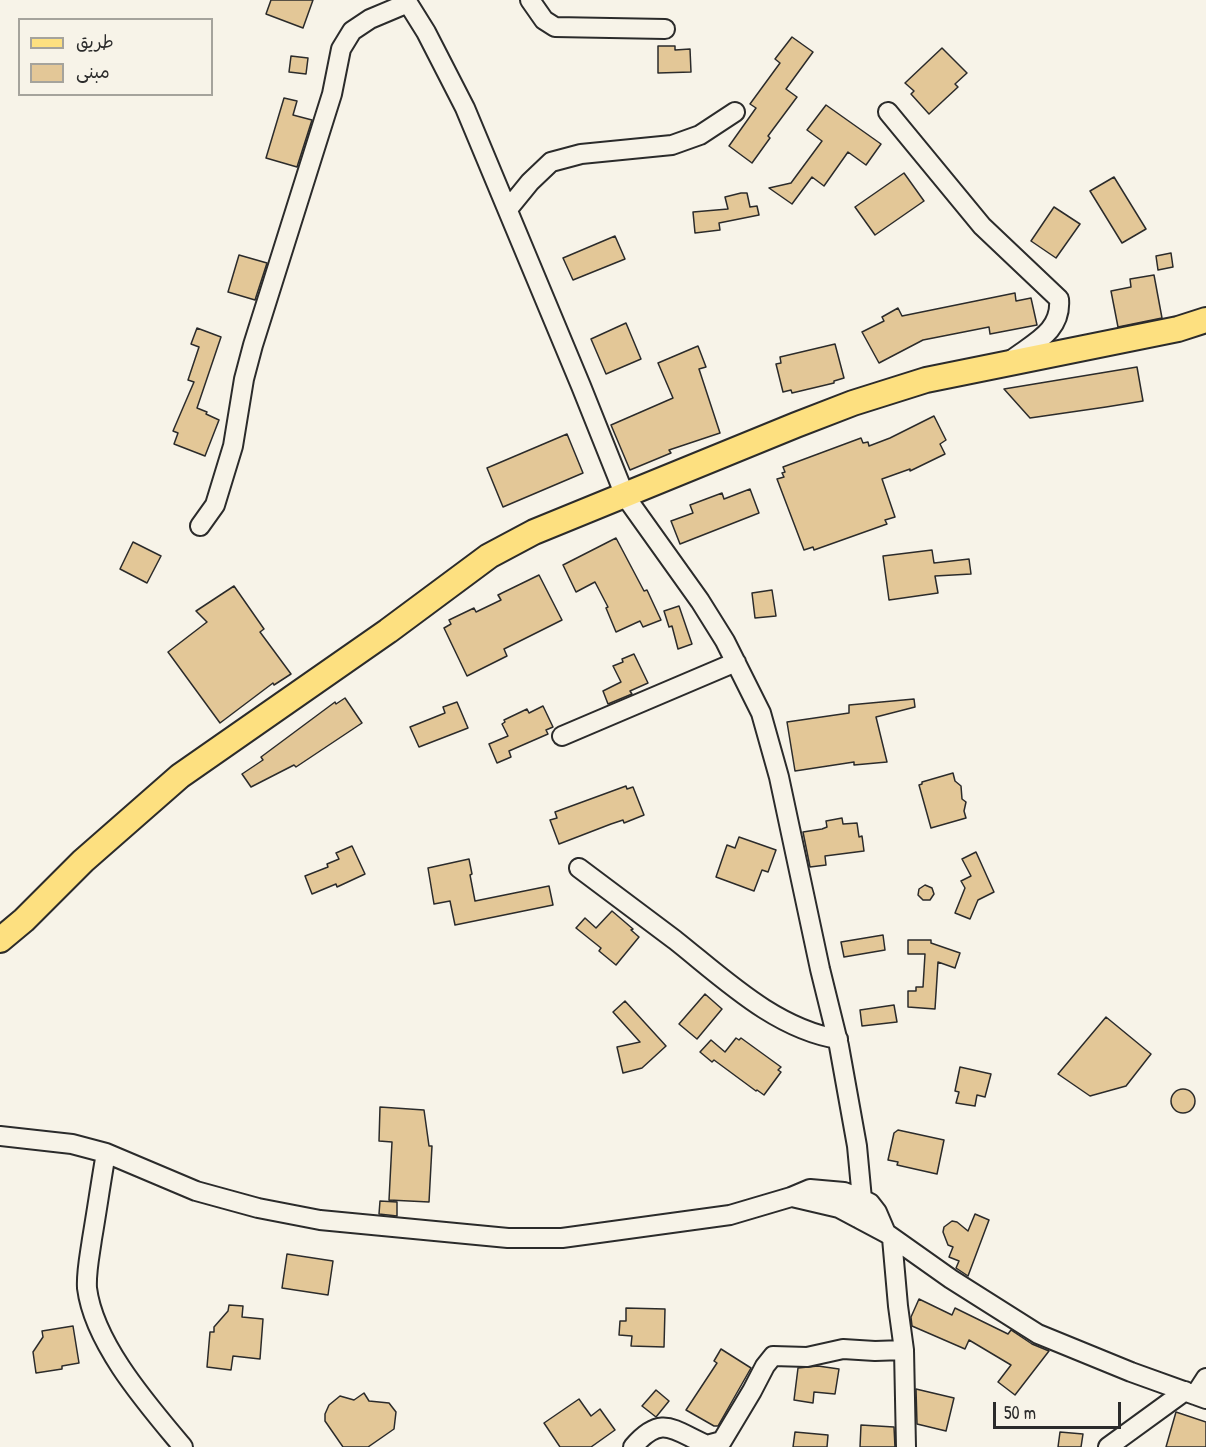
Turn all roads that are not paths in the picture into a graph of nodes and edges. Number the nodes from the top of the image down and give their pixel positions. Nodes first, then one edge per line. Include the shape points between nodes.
1 (530, 0) edge
2 (407, 2) edge
3 (665, 29) dead end
4 (735, 112) dead end
5 (888, 112) dead end
6 (508, 209) junction
7 (1206, 320) edge
8 (1008, 362) junction
9 (625, 496) junction
10 (200, 526) dead end
11 (736, 662) junction
12 (562, 736) dead end
13 (579, 868) dead end
14 (0, 940) edge
15 (838, 1039) junction
16 (0, 1136) edge
17 (106, 1153) junction
18 (790, 1197) junction
19 (862, 1199) junction
20 (858, 1218) junction
21 (889, 1236) junction
22 (904, 1350) junction
23 (1206, 1378) edge
24 (1195, 1395) edge
25 (183, 1447) edge
26 (633, 1447) edge
27 (906, 1447) edge
28 (1108, 1447) edge

1 - 3 street via 544,20 555,27
2 - 6 street via 446,69
2 - 10 street via 352,31 341,49 332,94 252,345 233,446 215,505
4 - 6 street via 700,135 672,145 580,154 551,162
5 - 8 street via 982,226 1059,299 1057,322 1049,332
6 - 9 street
7 - 8 main road via 1166,332
8 - 9 main road via 926,380 853,403
9 - 11 street via 700,602
9 - 14 main road via 534,532 489,556 180,776
11 - 12 street
11 - 15 street via 761,713 779,777
13 - 15 street via 728,983 792,1026
15 - 19 street via 854,1122
16 - 17 street via 72,1144
17 - 18 street via 195,1191 258,1208 320,1220 508,1238 612,1233 730,1215
17 - 25 street via 87,1287 93,1316 141,1396
18 - 19 street via 810,1189 828,1189
18 - 20 street via 823,1203
19 - 20 street
19 - 21 street via 877,1212
20 - 21 street
21 - 22 street
21 - 24 street via 1038,1334
22 - 26 street via 843,1349 807,1357 773,1356 722,1441 707,1445 675,1428 656,1428
22 - 27 street
23 - 24 street
24 - 28 street

